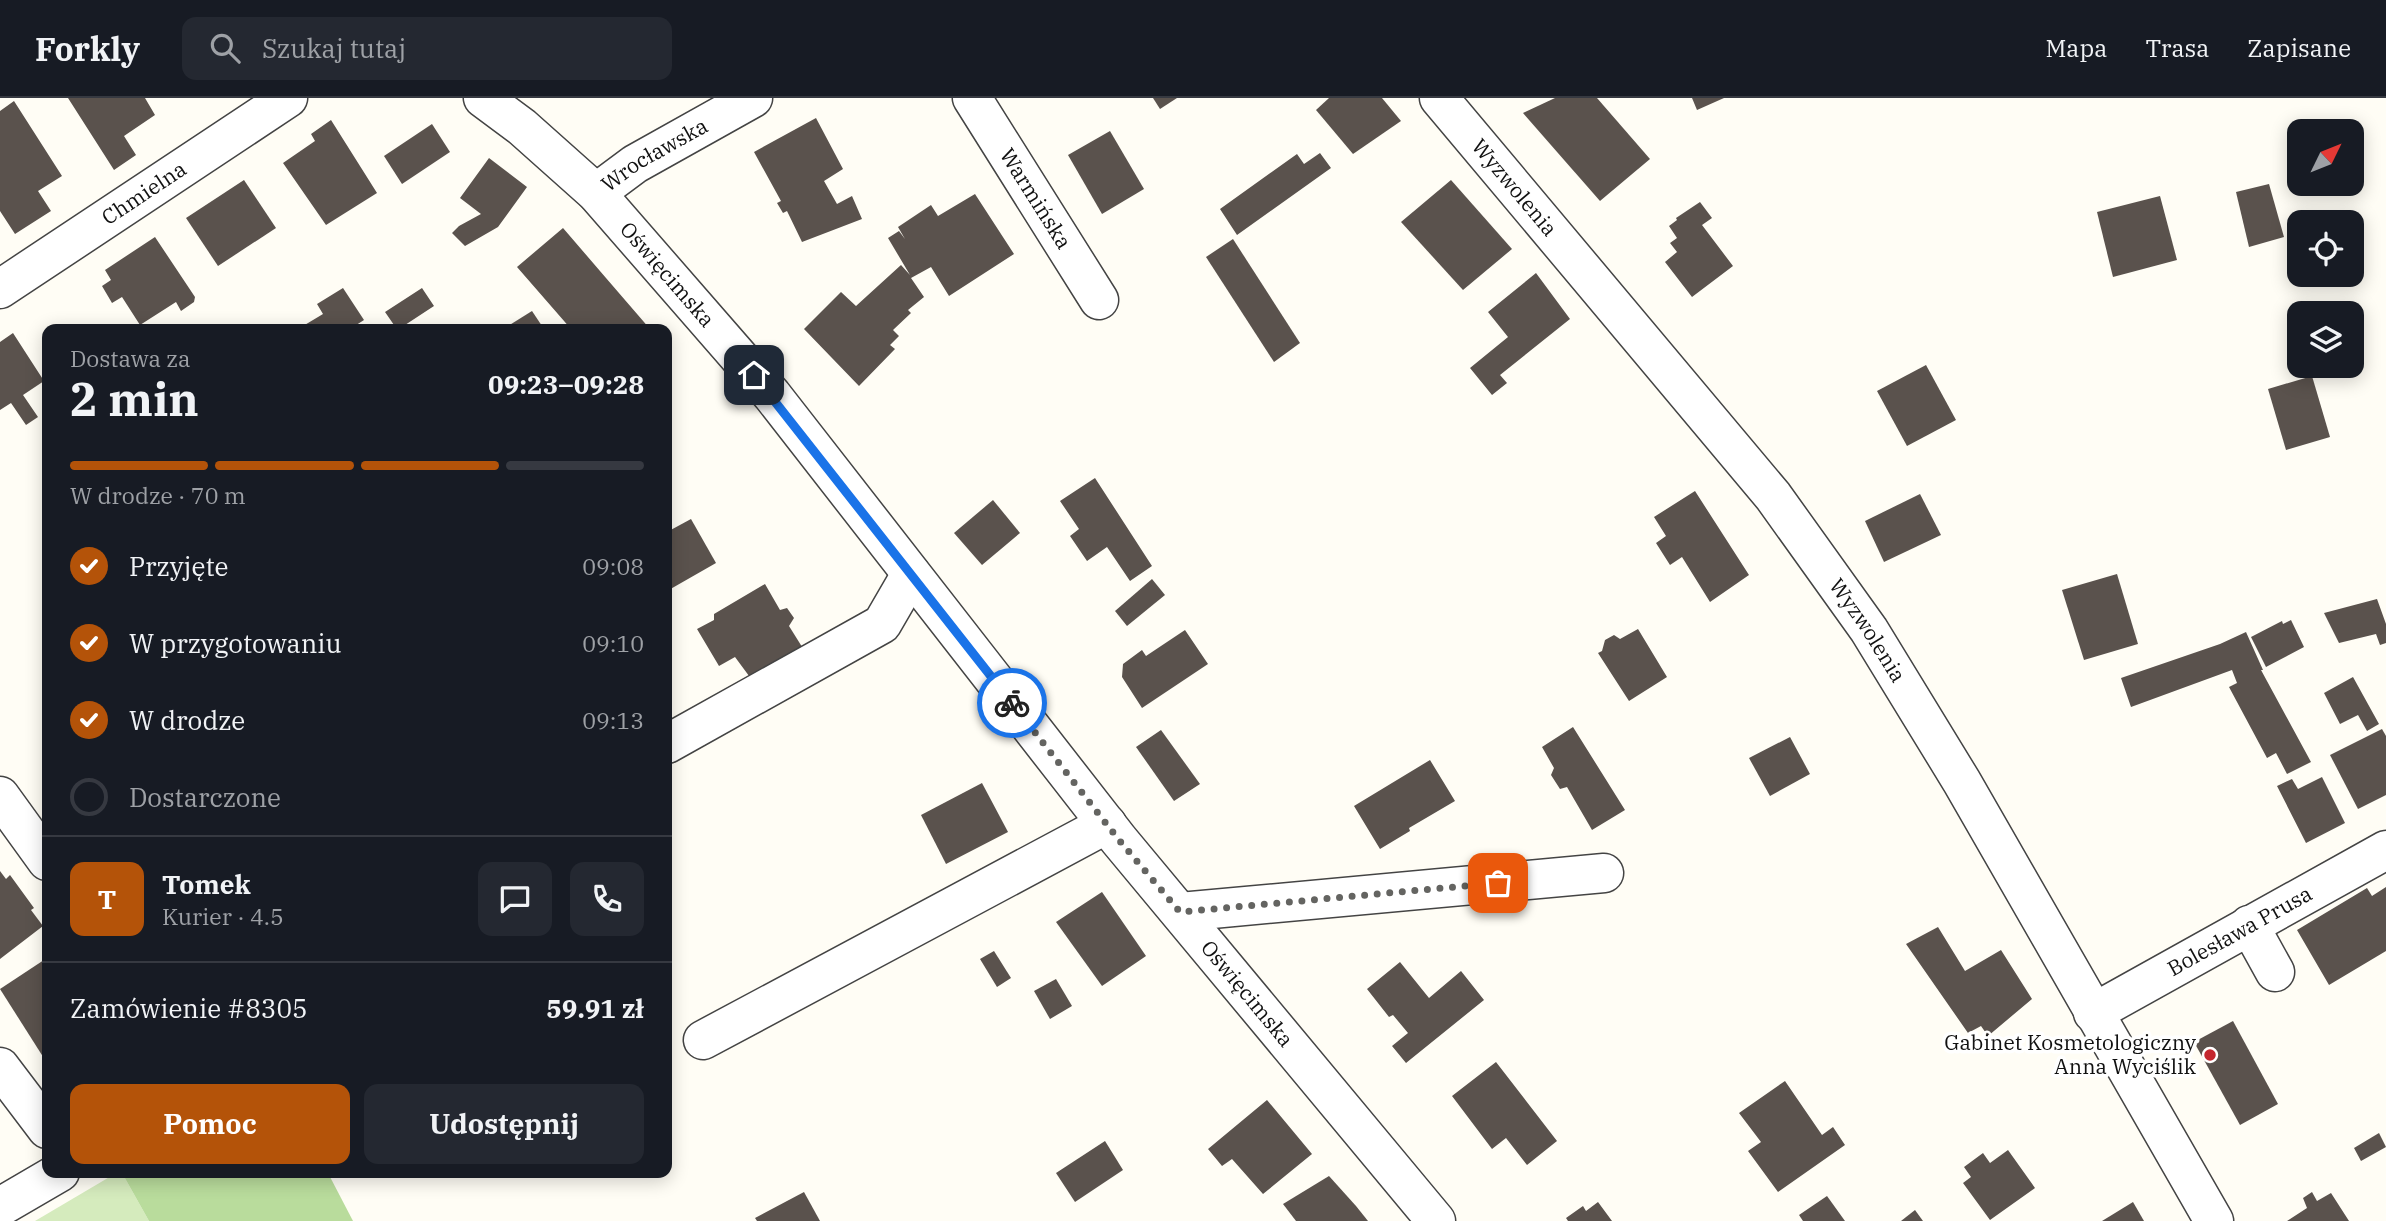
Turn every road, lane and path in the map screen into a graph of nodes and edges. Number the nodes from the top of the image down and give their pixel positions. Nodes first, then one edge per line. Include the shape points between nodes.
1 (288, 98) edge
2 (484, 98) edge
3 (753, 98) edge
4 (972, 98) edge
5 (1439, 98) edge
6 (596, 192) junction
7 (0, 289) edge
8 (1099, 300) dead end
9 (911, 574) junction
10 (672, 741) edge
11 (0, 796) edge
12 (1107, 824) junction
13 (2386, 850) edge
14 (42, 854) edge
15 (1604, 873) dead end
16 (1180, 912) junction
17 (2249, 925) junction
18 (2275, 972) dead end
19 (2093, 1013) junction
20 (703, 1040) dead end
21 (0, 1067) edge
22 (42, 1122) edge
23 (50, 1178) edge
24 (0, 1207) edge
25 (1436, 1221) edge
26 (2214, 1221) edge

1 - 7 street, Chmielna
2 - 6 street, Oświęcimska
3 - 6 street, Wrocławska via 635,164
4 - 8 street, Warmińska
5 - 19 street, Wyzwolenia via 1773,496 1869,630
6 - 9 street, Oświęcimska via 772,395
9 - 10 street via 882,624
9 - 12 street, Oświęcimska
11 - 14 street
12 - 16 street, Oświęcimska
12 - 20 street
13 - 17 street, Bolesława Prusa
15 - 16 street
16 - 25 street, Oświęcimska
17 - 18 street
17 - 19 street, Bolesława Prusa
19 - 26 street, Wyzwolenia
21 - 22 street
23 - 24 street

